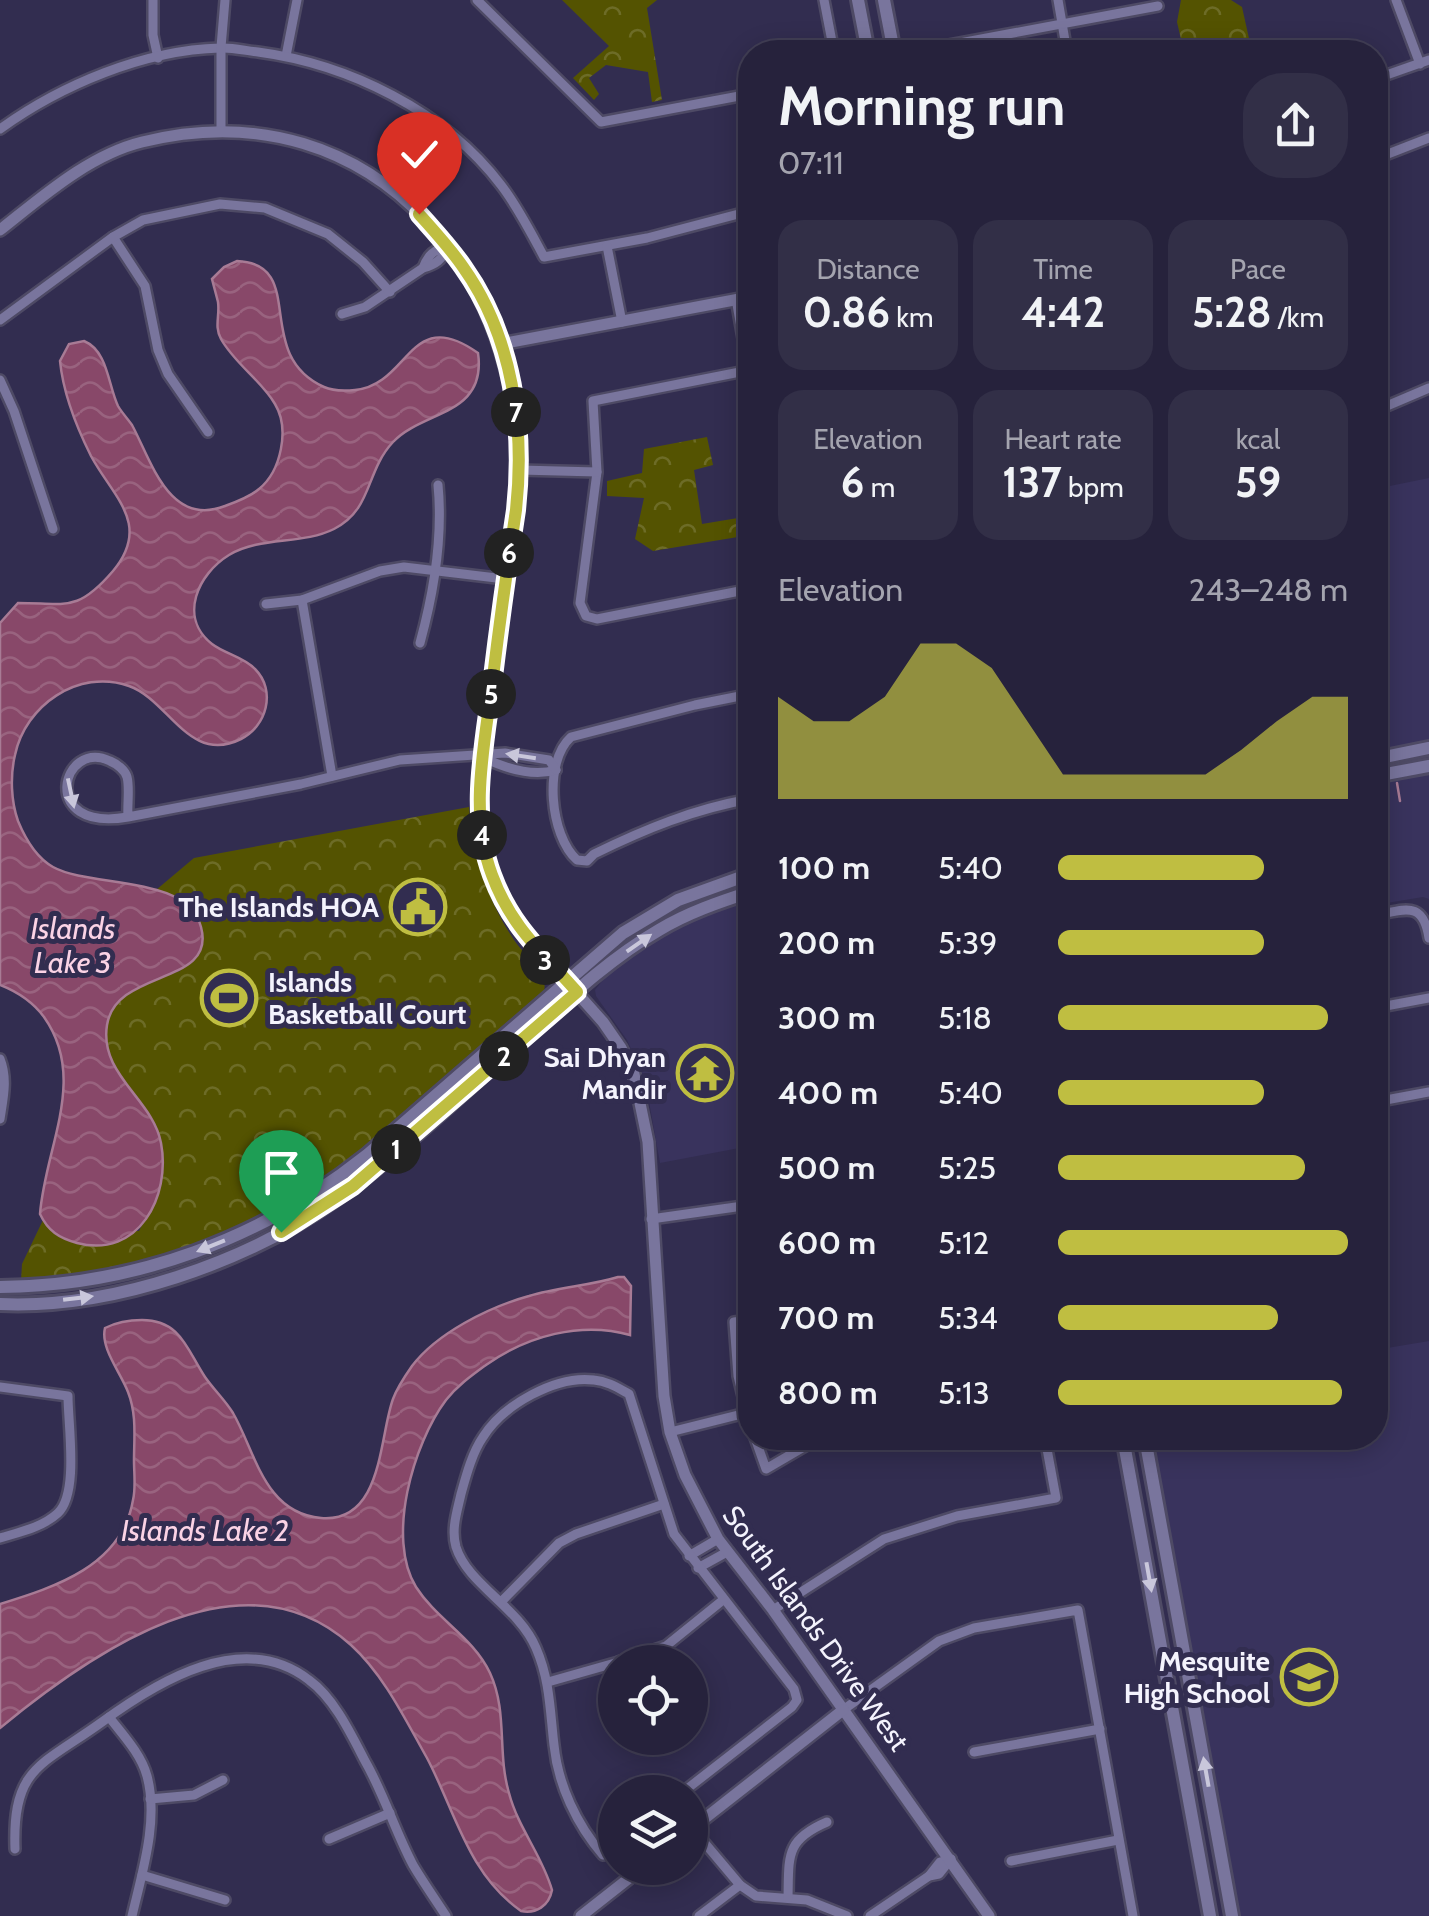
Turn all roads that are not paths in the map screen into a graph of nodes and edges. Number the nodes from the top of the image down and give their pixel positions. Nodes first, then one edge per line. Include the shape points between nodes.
1 (153, 0) edge
2 (226, 0) edge
3 (297, 0) edge
4 (477, 0) edge
5 (824, 0) edge
6 (858, 0) edge
7 (884, 0) edge
8 (1058, 0) edge
9 (1396, 0) edge
10 (1158, 6) dead end
11 (1062, 24) junction
12 (832, 40) edge
13 (866, 40) edge
14 (892, 40) edge
15 (975, 40) edge
16 (1065, 40) edge
17 (221, 48) junction
18 (286, 56) junction
19 (158, 58) junction
20 (1424, 62) edge
21 (1388, 74) edge
22 (738, 96) edge
23 (0, 129) edge
24 (221, 130) junction
25 (1429, 138) edge
26 (1388, 154) edge
27 (738, 213) edge
28 (0, 230) edge
29 (114, 237) junction
30 (607, 246) junction
31 (448, 247) junction
32 (390, 292) junction
33 (736, 299) joint
34 (738, 310) edge
35 (342, 314) dead end
36 (0, 320) edge
37 (622, 322) junction
38 (500, 344) junction
39 (738, 373) edge
40 (0, 380) edge
41 (1429, 388) edge
42 (1388, 405) edge
43 (208, 432) dead end
44 (520, 470) junction
45 (597, 472) junction
46 (438, 486) dead end
47 (53, 529) dead end
48 (434, 570) junction
49 (505, 579) junction
50 (738, 591) edge
51 (302, 600) junction
52 (266, 604) dead end
53 (420, 643) dead end
54 (738, 697) edge
55 (1429, 748) edge
56 (1388, 756) edge
57 (482, 757) junction
58 (1429, 766) edge
59 (556, 770) junction
60 (1388, 774) edge
61 (332, 776) junction
62 (738, 802) edge
63 (128, 816) junction
64 (738, 878) edge
65 (738, 896) edge
66 (1388, 914) edge
67 (1429, 938) edge
68 (572, 986) junction
69 (1429, 998) edge
70 (1388, 1006) edge
71 (0, 1059) edge
72 (1429, 1092) edge
73 (1388, 1100) edge
74 (0, 1120) edge
75 (738, 1208) edge
76 (651, 1219) junction
77 (0, 1287) edge
78 (0, 1304) edge
79 (738, 1322) edge
80 (738, 1376) edge
81 (0, 1387) edge
82 (738, 1414) edge
83 (670, 1432) junction
84 (759, 1450) edge
85 (798, 1450) edge
86 (1047, 1450) edge
87 (1125, 1450) edge
88 (1147, 1450) edge
89 (664, 1504) junction
90 (0, 1538) edge
91 (718, 1540) junction
92 (728, 1552) junction
93 (689, 1556) junction
94 (698, 1568) junction
95 (723, 1600) junction
96 (502, 1602) junction
97 (772, 1610) junction
98 (667, 1645) edge
99 (598, 1668) edge
100 (548, 1682) junction
101 (843, 1710) junction
102 (109, 1717) junction
103 (1100, 1729) junction
104 (974, 1752) dead end
105 (705, 1775) edge
106 (223, 1780) dead end
107 (150, 1799) junction
108 (390, 1813) junction
109 (708, 1816) edge
110 (827, 1822) dead end
111 (329, 1839) dead end
112 (1118, 1840) junction
113 (708, 1848) edge
114 (15, 1849) dead end
115 (598, 1849) edge
116 (951, 1859) junction
117 (1011, 1861) dead end
118 (142, 1875) junction
119 (620, 1885) edge
120 (740, 1885) junction
121 (788, 1898) junction
122 (226, 1900) dead end
123 (132, 1916) edge
124 (446, 1916) edge
125 (580, 1916) edge
126 (699, 1916) edge
127 (847, 1916) edge
128 (870, 1916) edge
129 (989, 1916) edge
130 (1133, 1916) edge
131 (1210, 1916) edge
132 (1232, 1916) edge

1 - 19 street
2 - 17 street
3 - 18 street
4 - 22 street via 601,122
5 - 12 street
6 - 13 main road
7 - 14 main road
8 - 11 street
9 - 20 street
10 - 11 street
11 - 15 street
11 - 16 street
17 - 18 street
17 - 19 street
17 - 24 street
18 - 30 street via 394,96 442,130 500,184 544,258
19 - 23 street via 75,83
20 - 21 street
24 - 28 street, South Islands Drive West via 138,143 54,188
24 - 31 street, South Islands Drive West via 313,146 353,164 389,187
25 - 26 street
27 - 30 street
29 - 32 street via 179,210 220,204 266,208 328,234
29 - 36 street
29 - 43 street via 145,286 168,374
30 - 37 street
31 - 32 street via 443,258
31 - 38 street, South Islands Drive West via 486,307
32 - 35 street
33 - 34 street
33 - 37 street
37 - 38 street
38 - 44 street, South Islands Drive West via 519,431
39 - 45 street via 593,401
40 - 47 street
41 - 42 street
44 - 45 street
44 - 49 street, South Islands Drive West
45 - 50 street via 580,584 586,616
46 - 48 street
48 - 49 street
48 - 51 street via 380,571
48 - 53 street
49 - 57 street, South Islands Drive West
51 - 52 street
51 - 61 street
54 - 59 street via 584,731 565,742
55 - 56 main road
57 - 59 street via 503,767
57 - 61 street via 424,756
57 - 68 street, South Islands Drive West via 479,809 491,874 520,929
58 - 60 main road
59 - 62 street via 560,831 577,860 670,820
61 - 63 street
63 -> 63 street via 127,777 118,765 104,758 75,764 67,777 74,809 89,818
64 - 68 main road via 652,914 623,933
68 -> 65 main road via 662,928
66 - 67 street via 1413,910 1426,922
68 - 76 street, South Islands Drive West via 634,1074 648,1142
68 -> 77 main road via 350,1169 259,1226 122,1274
78 -> 68 main road via 82,1298 159,1282 294,1225 353,1186
69 - 70 street
71 - 74 street
72 - 73 street
75 - 76 street
76 - 83 street, South Islands Drive West
79 - 80 street
81 - 90 street via 68,1396 70,1493 48,1521
82 - 83 street
83 - 91 street, South Islands Drive West
84 - 85 street via 766,1469
86 - 97 street via 1056,1498 957,1516 884,1539
87 -> 131 main road
132 -> 88 main road
89 - 93 street
89 - 96 street via 559,1543
89 - 96 street via 629,1394 592,1379 537,1392 484,1435 453,1527 466,1566
91 - 92 street, South Islands Drive West
91 - 93 street
92 - 94 street
92 - 97 street, South Islands Drive West
93 - 94 street
94 - 95 street
95 - 98 street
95 - 105 street via 797,1700
96 - 100 street via 535,1645
97 - 101 street, South Islands Drive West
99 - 100 street
100 - 115 street via 558,1769
101 - 103 street via 939,1640 1078,1610
101 - 109 street
101 - 116 street, South Islands Drive West
102 - 107 street via 139,1756
102 - 108 street via 174,1678 246,1657 268,1660 312,1681 332,1705
102 - 114 street via 27,1776 15,1808
103 - 104 street
103 - 112 street
106 - 107 street via 194,1795
107 - 118 street
108 - 111 street
108 - 124 street
110 - 121 street via 804,1832 793,1846
112 - 117 street
112 - 130 street
113 - 120 street
116 - 128 street via 946,1869
116 - 129 street, South Islands Drive West
118 - 122 street
118 - 123 street
119 - 125 street
120 - 121 street via 756,1896
120 - 126 street
121 - 127 street

